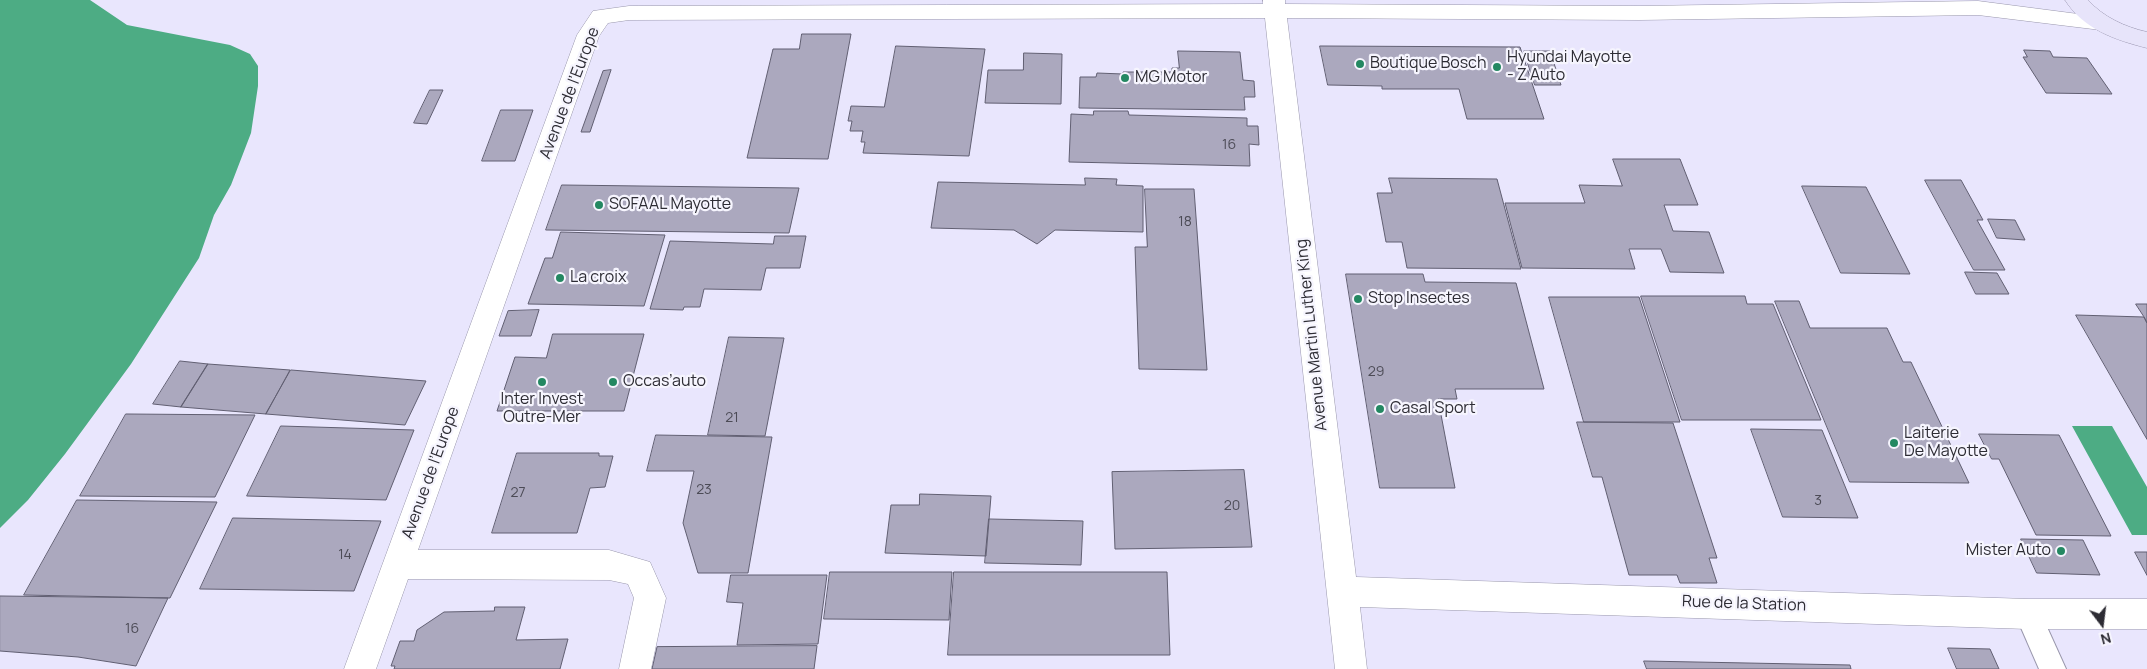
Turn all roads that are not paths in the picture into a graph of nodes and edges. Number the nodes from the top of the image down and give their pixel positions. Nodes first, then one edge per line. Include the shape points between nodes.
1 (2019, 0) edge
2 (2076, 0) edge
3 (1275, 5) edge
4 (1978, 8) junction
5 (2108, 27) junction
6 (2147, 40) edge
7 (2147, 59) edge
8 (399, 564) junction
9 (1341, 590) junction
10 (2028, 614) junction
11 (2147, 614) edge
12 (360, 669) edge
13 (635, 669) edge
14 (1351, 669) edge
15 (2053, 669) edge

1 - 4 street, Avenue de l’Europe
2 - 5 main road via 2086,12
3 - 4 street, Avenue de l’Europe via 1639,13
3 - 8 street, Avenue de l’Europe via 629,12 601,16 588,35
3 - 9 street, Avenue Martin Luther King
4 - 5 street, Avenue de l’Europe
5 - 6 main road
5 - 7 main road
8 - 12 street, Avenue de l’Europe
8 - 13 street, Avenue de l’Europe via 609,564 639,572 650,598
9 - 10 street, Rue de la Station
9 - 14 street, Avenue Martin Luther King
10 - 11 street, Rue de la Station
10 - 15 lane

